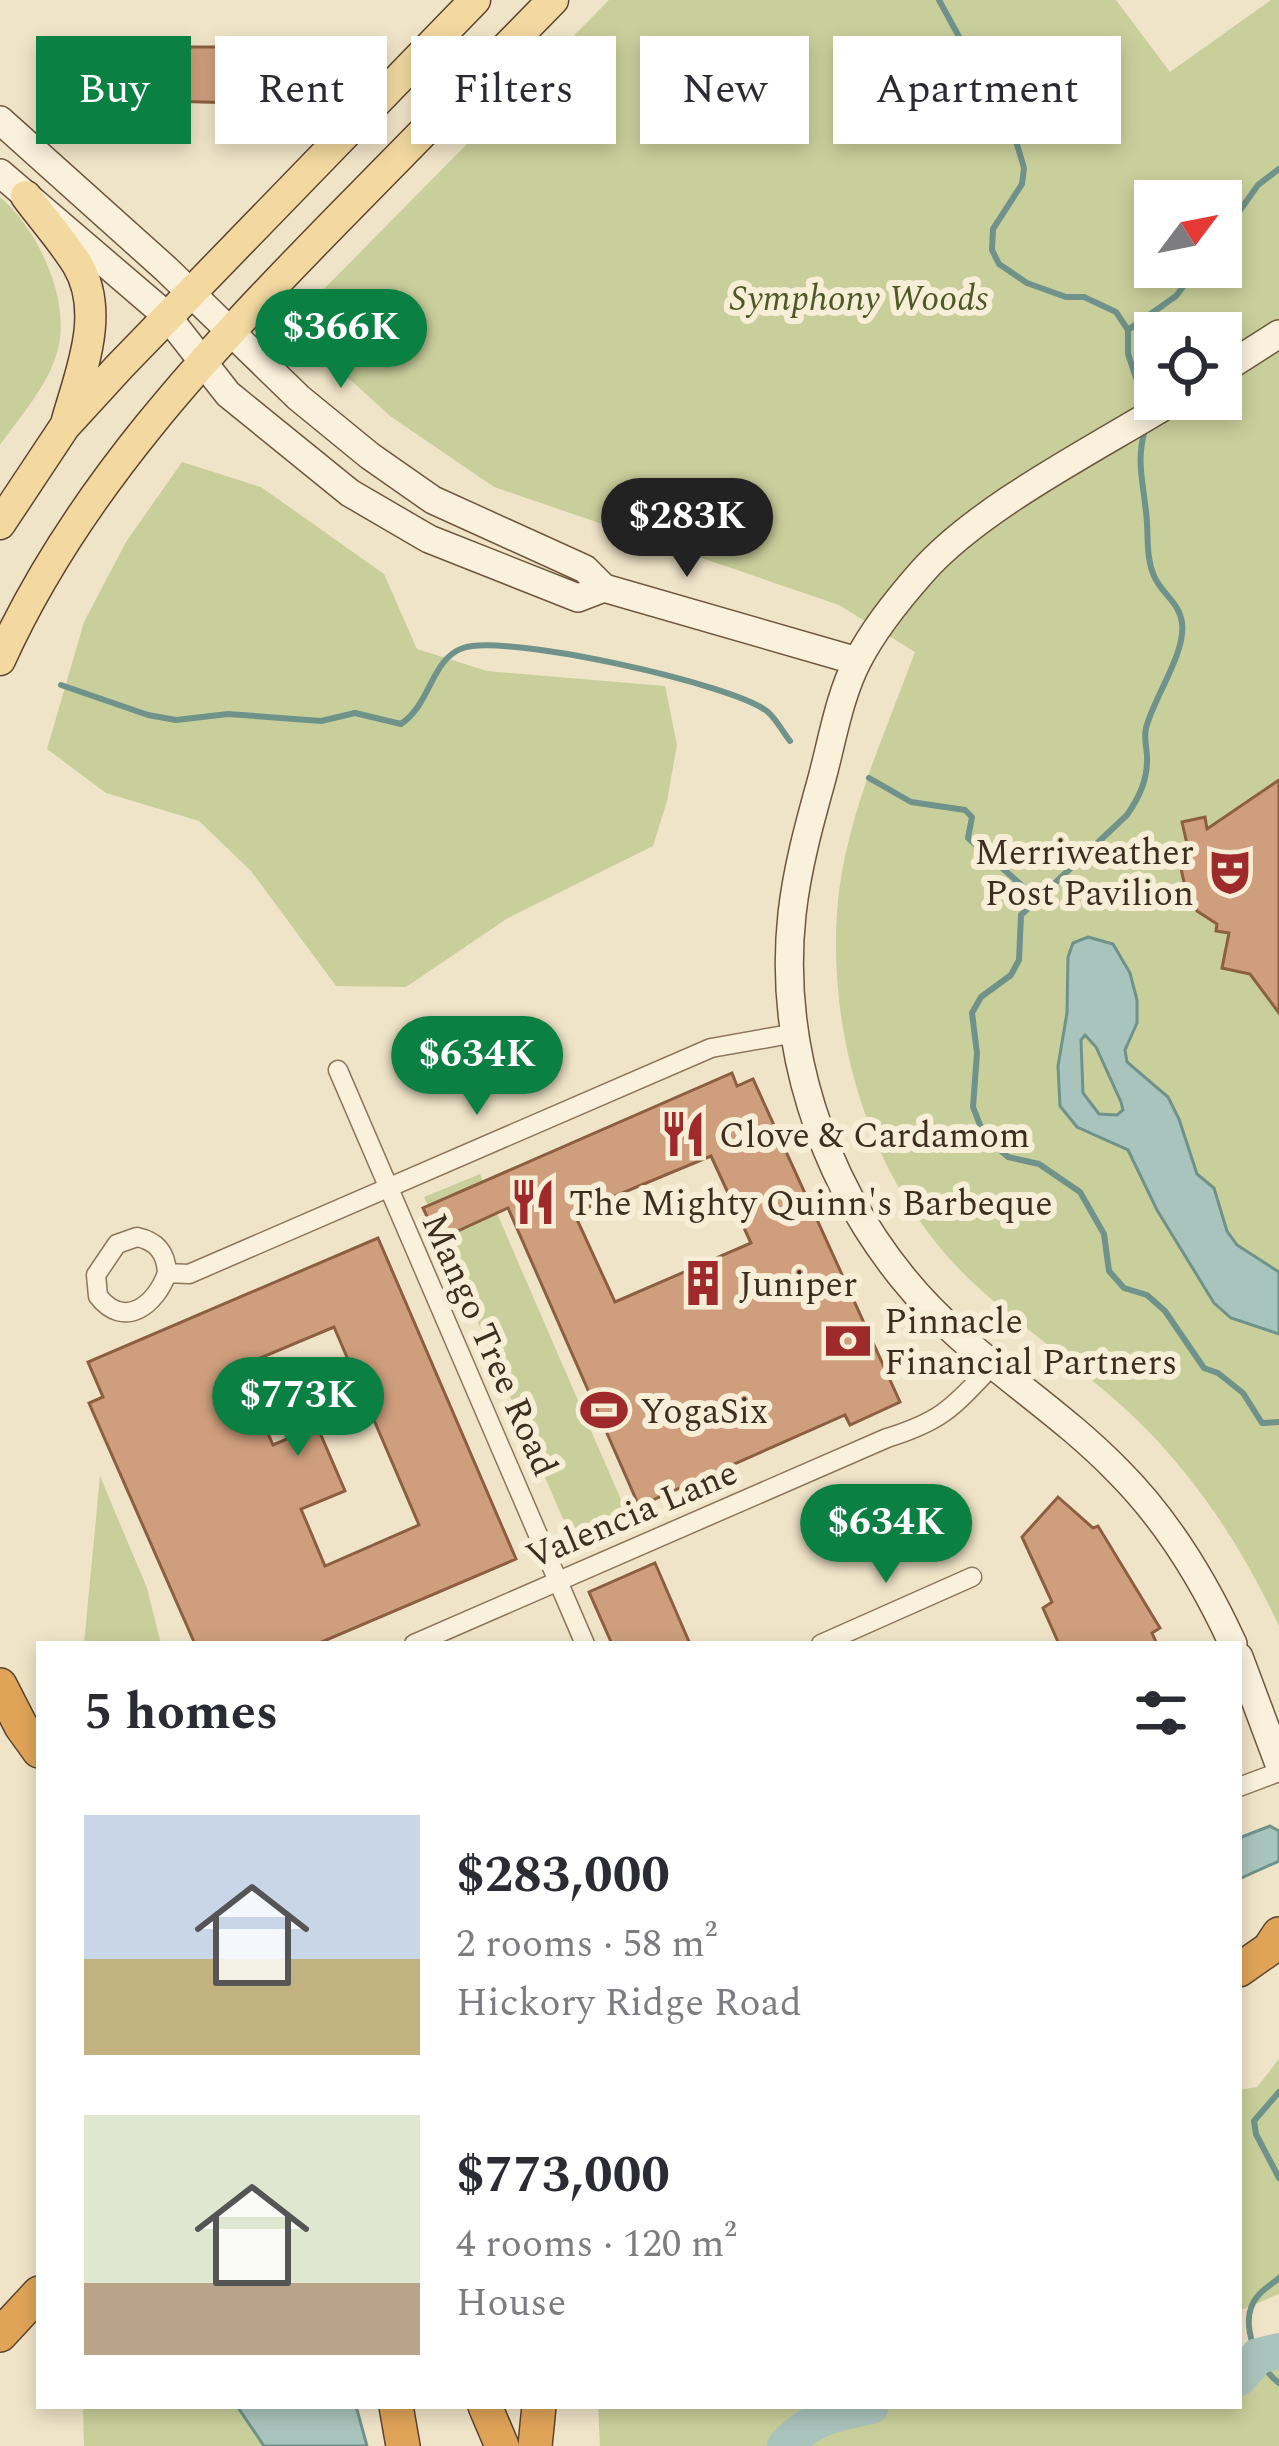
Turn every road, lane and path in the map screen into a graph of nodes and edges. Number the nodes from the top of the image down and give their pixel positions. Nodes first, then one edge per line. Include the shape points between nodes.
1 (475, 0) edge
2 (553, 0) edge
3 (0, 120) edge
4 (0, 173) edge
5 (26, 196) junction
6 (190, 292) junction
7 (167, 316) junction
8 (230, 331) junction
9 (1279, 334) edge
10 (1242, 358) edge
11 (204, 362) junction
12 (1142, 420) edge
13 (65, 426) junction
14 (0, 524) edge
15 (604, 588) junction
16 (0, 660) edge
17 (857, 661) junction
18 (796, 1033) junction
19 (338, 1070) dead end
20 (386, 1186) junction
21 (167, 1273) junction
22 (991, 1366) junction
23 (972, 1577) dead end
24 (558, 1580) junction
25 (421, 1641) edge
26 (584, 1641) edge
27 (828, 1641) edge
28 (1231, 1641) edge
29 (1242, 1665) edge
30 (0, 1685) edge
31 (36, 1746) edge
32 (1279, 1768) edge
33 (1242, 1786) edge
34 (1279, 1934) edge
35 (1242, 1968) edge
36 (36, 2296) edge
37 (0, 2335) edge
38 (397, 2409) edge
39 (486, 2409) edge
40 (539, 2409) edge
41 (403, 2446) edge
42 (502, 2446) edge
43 (535, 2446) edge

1 - 6 main road
2 - 8 main road
3 - 6 street
4 - 5 street
5 - 7 street
5 - 13 main road via 80,268 89,308 90,338
6 - 7 main road
6 - 8 street
7 - 11 street
7 - 13 main road
8 - 11 main road
8 - 15 street via 299,398 433,500 584,569
9 - 10 street
11 - 15 street via 227,394 289,447 429,539 578,598
11 - 16 main road via 86,507
12 - 17 street via 959,538 925,569
13 - 14 main road
15 - 17 street
17 - 18 street via 797,879 790,964
18 - 20 street via 711,1048
18 - 22 street via 818,1126 851,1206 947,1329
19 - 20 street, Mango Tree Road
20 - 21 street via 189,1274
20 - 24 street, Mango Tree Road
21 - 21 street via 156,1245 126,1239 100,1265 95,1286 104,1304 131,1313 148,1304
22 - 24 street, Valencia Lane via 928,1426
22 - 28 street via 1120,1472 1192,1568
23 - 27 street
24 - 25 street, Valencia Lane
24 - 26 street, Mango Tree Road
29 - 32 street
30 - 31 highway
32 - 33 street
34 - 35 highway
36 - 37 highway
38 - 41 highway
39 - 42 highway
40 - 43 highway

